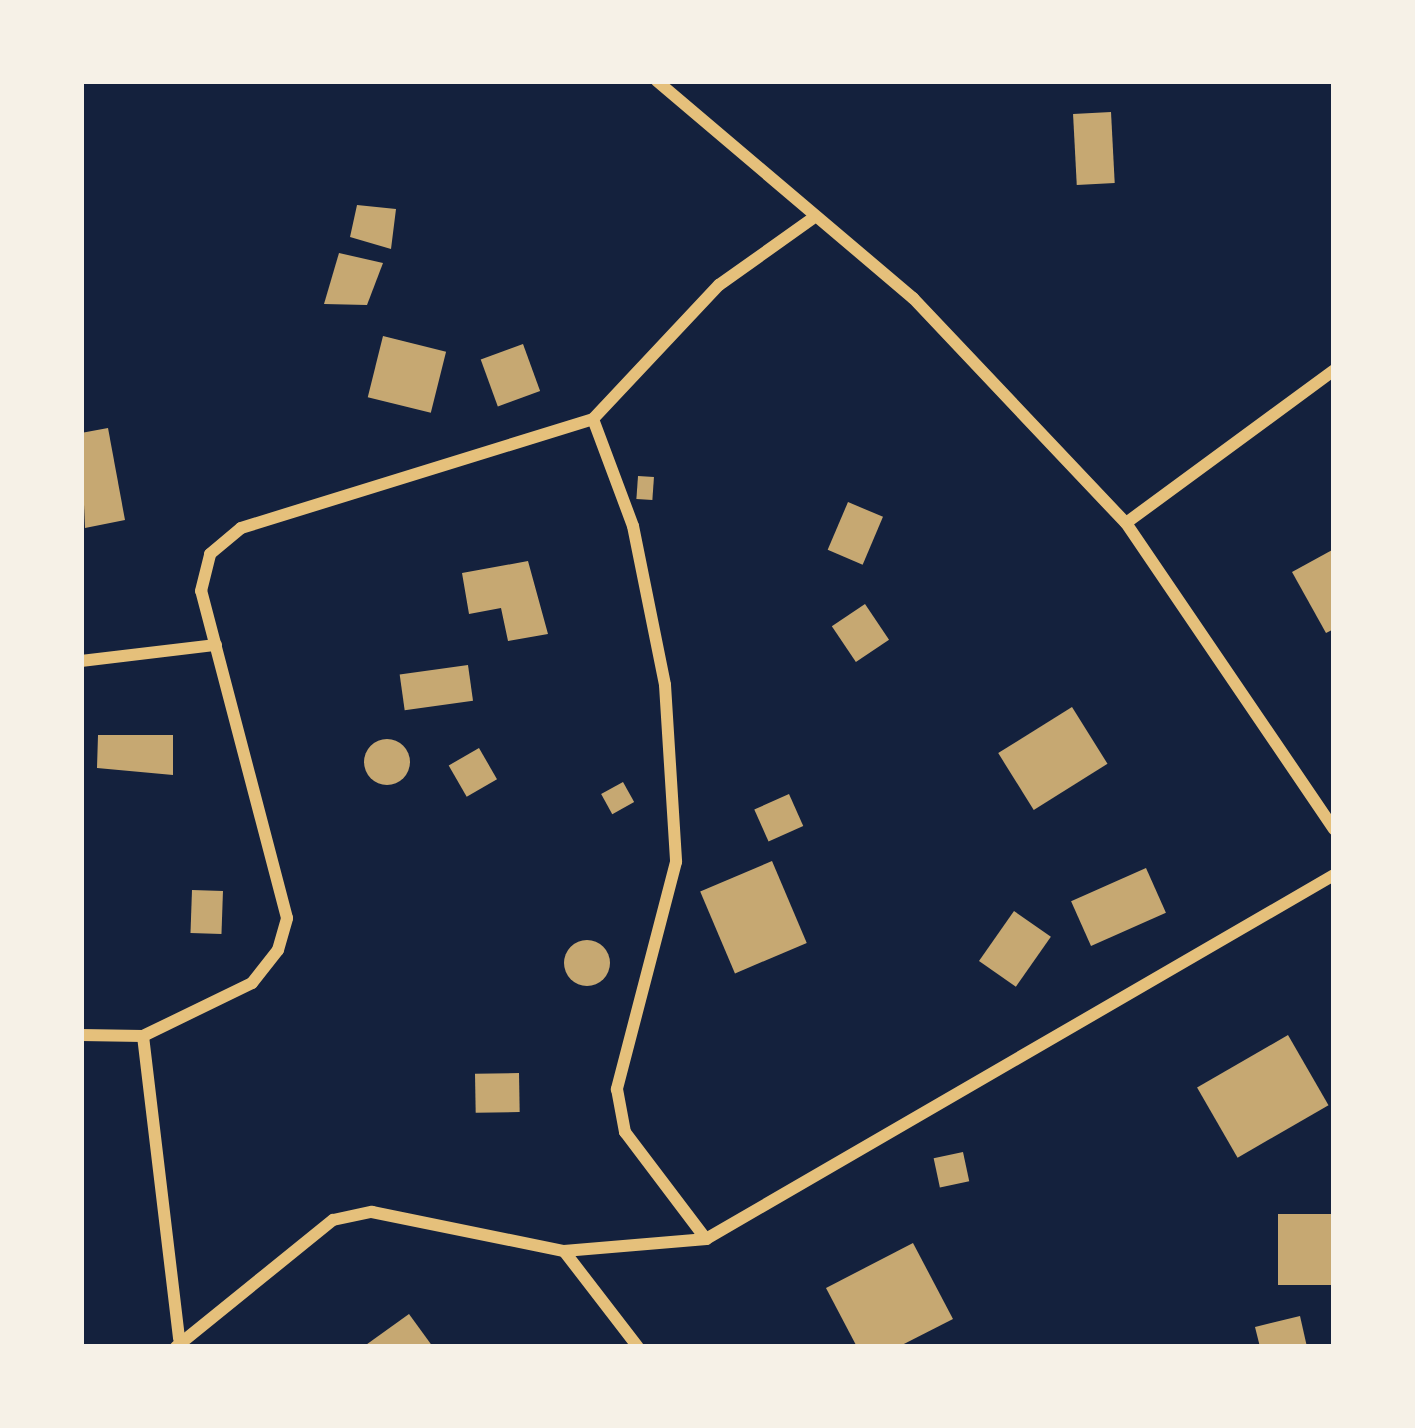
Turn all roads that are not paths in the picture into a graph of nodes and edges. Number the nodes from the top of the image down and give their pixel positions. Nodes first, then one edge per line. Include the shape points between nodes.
1 (657, 81) edge
2 (812, 219) junction
3 (1334, 370) edge
4 (593, 419) junction
5 (1126, 524) junction
6 (216, 645) junction
7 (81, 661) edge
8 (1334, 829) edge
9 (1334, 874) edge
10 (81, 1035) edge
11 (143, 1036) junction
12 (706, 1239) junction
13 (564, 1251) junction
14 (177, 1343) edge
15 (638, 1347) edge

1 - 2 street
2 - 4 street via 719,285
2 - 5 street via 913,298
3 - 5 street
4 - 6 street via 241,528 210,554 201,591
4 - 12 street via 633,526 665,685 676,862 617,1090 625,1132
5 - 8 street
6 - 7 street
6 - 11 street via 287,918 252,983
9 - 12 street
10 - 11 street
11 - 14 street
12 - 13 street
13 - 14 street via 408,1216 333,1220
13 - 15 street

